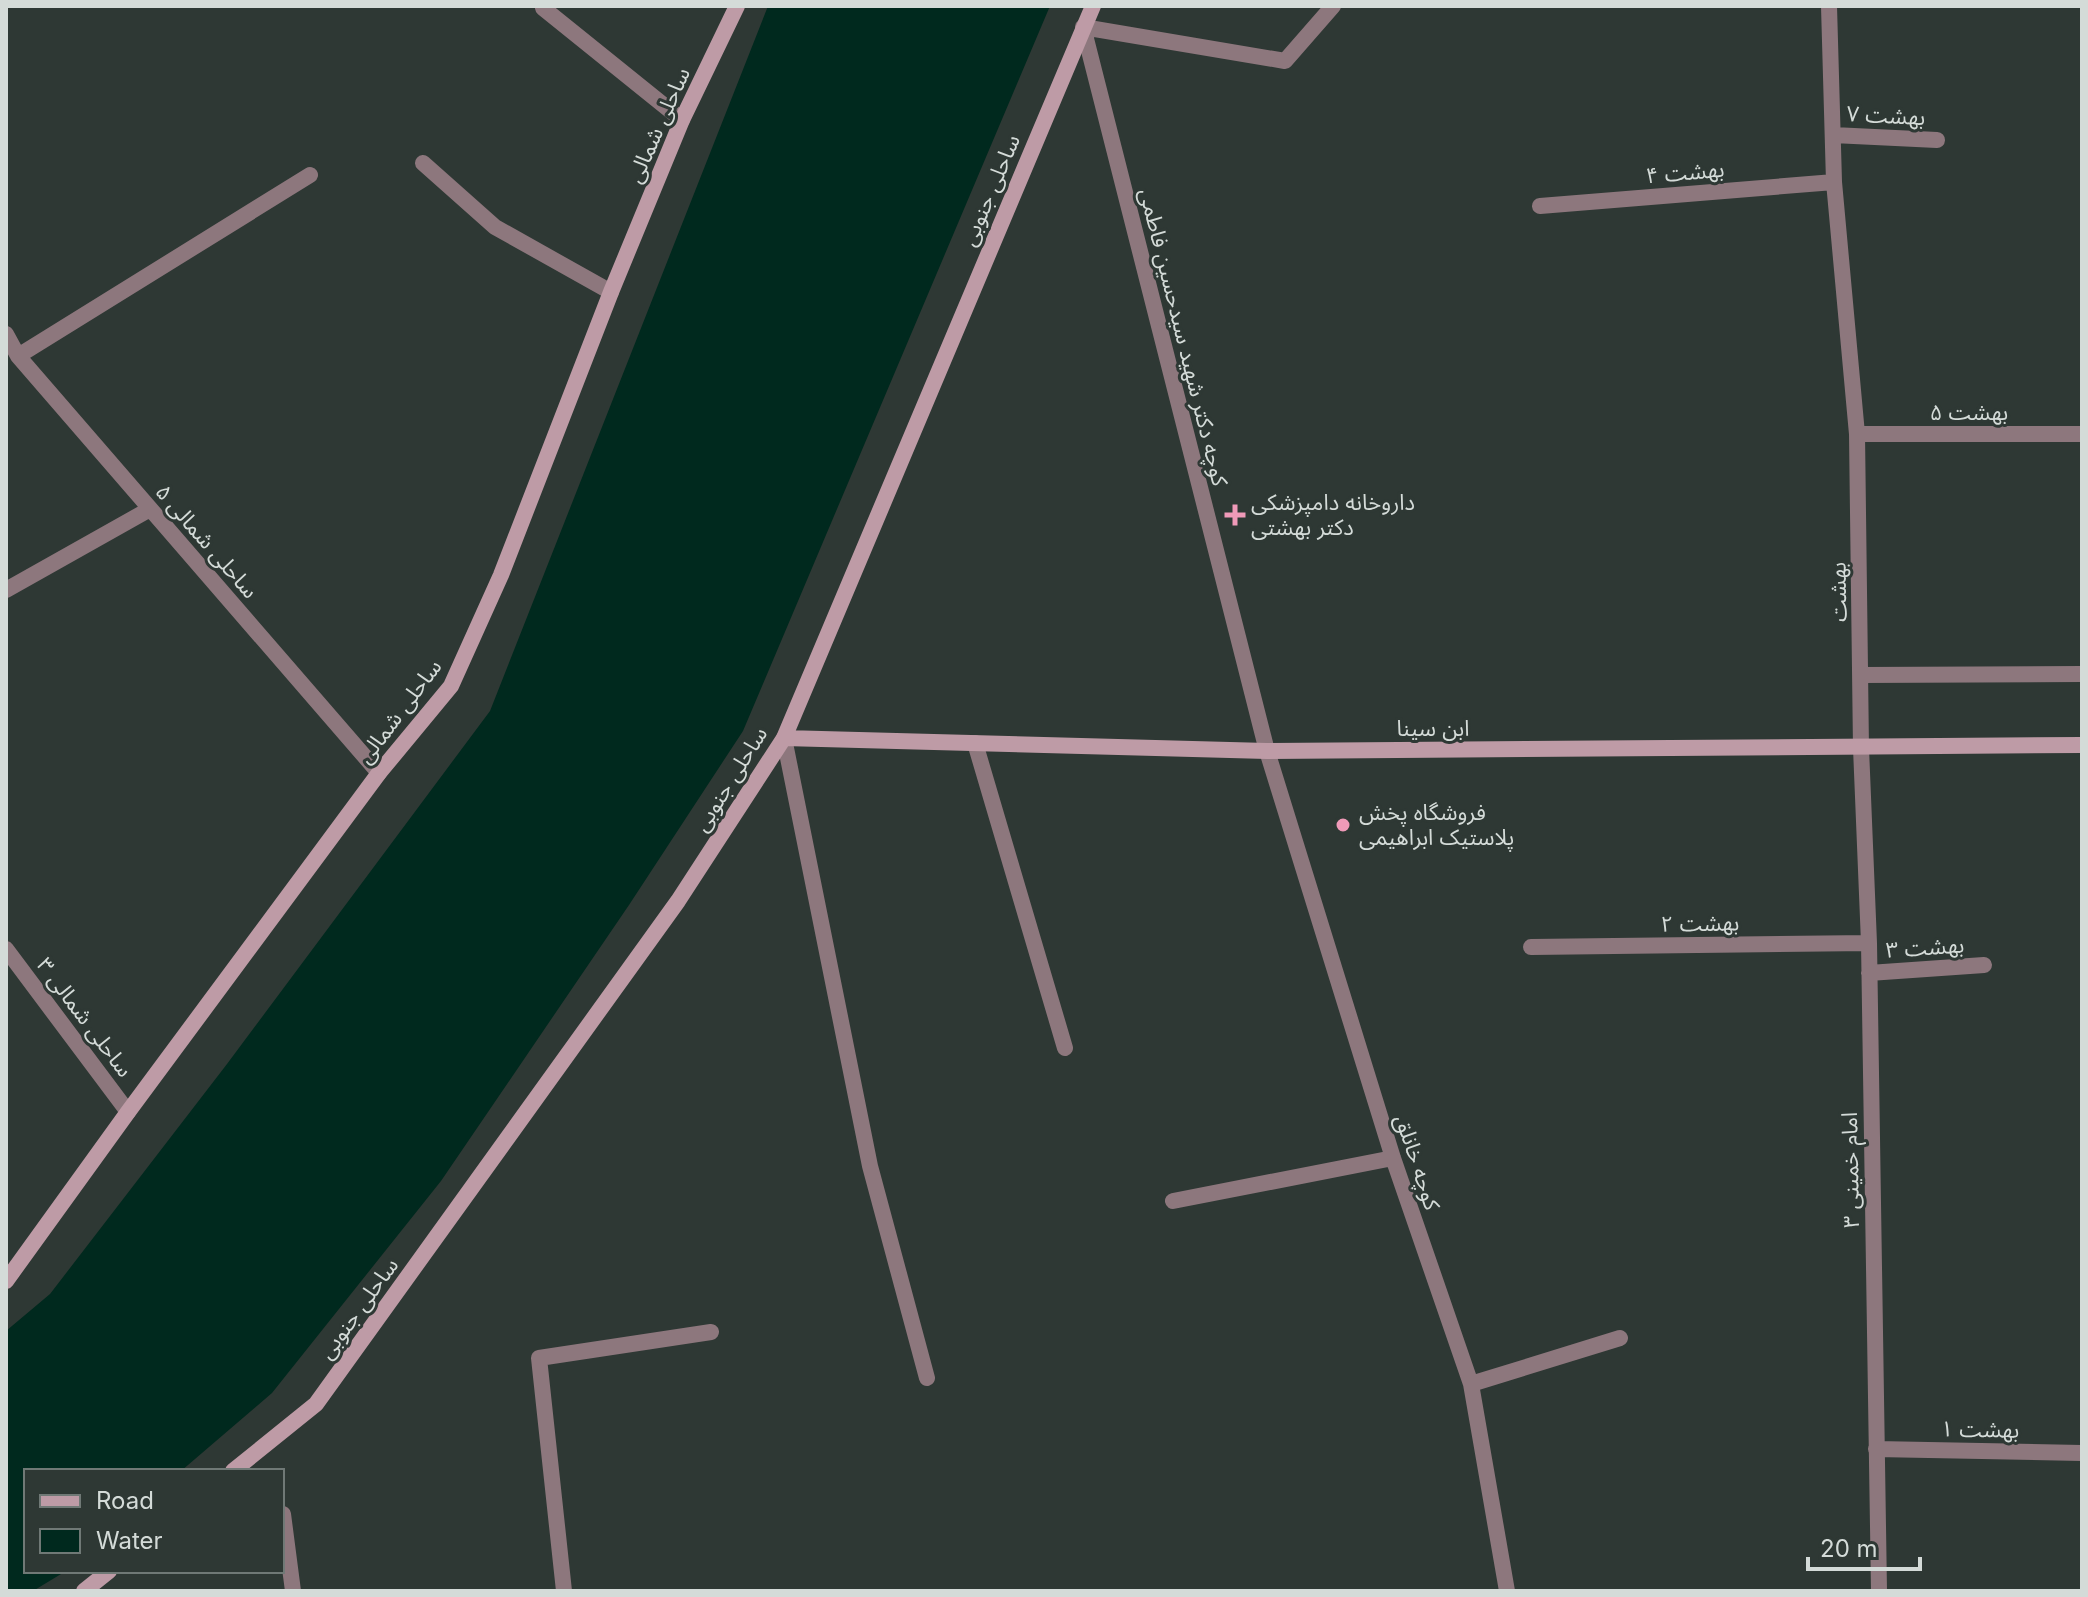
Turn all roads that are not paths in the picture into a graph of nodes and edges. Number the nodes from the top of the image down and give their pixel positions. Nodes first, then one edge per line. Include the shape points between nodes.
1 (737, 6) edge
2 (1093, 6) edge
3 (1333, 6) edge
4 (1829, 6) edge
5 (543, 8) dead end
6 (1083, 27) junction
7 (682, 120) junction
8 (1833, 135) junction
9 (1937, 140) dead end
10 (423, 163) dead end
11 (310, 175) dead end
12 (1834, 182) junction
13 (1540, 206) dead end
14 (611, 292) junction
15 (6, 334) edge
16 (18, 356) junction
17 (1857, 434) junction
18 (2082, 434) edge
19 (150, 509) junction
20 (6, 590) edge
21 (2082, 674) edge
22 (1861, 675) junction
23 (784, 738) junction
24 (975, 743) junction
25 (2082, 745) edge
26 (1861, 748) junction
27 (1267, 751) junction
28 (379, 773) junction
29 (1869, 943) junction
30 (1531, 947) dead end
31 (6, 949) edge
32 (1984, 965) dead end
33 (1869, 973) junction
34 (1065, 1048) dead end
35 (128, 1112) junction
36 (1393, 1158) junction
37 (1173, 1201) dead end
38 (6, 1281) edge
39 (711, 1332) dead end
40 (1620, 1338) dead end
41 (927, 1378) dead end
42 (1471, 1384) junction
43 (1876, 1449) junction
44 (2082, 1453) edge
45 (235, 1469) edge
46 (284, 1522) edge
47 (106, 1573) edge
48 (84, 1591) edge
49 (293, 1591) edge
50 (564, 1591) edge
51 (1507, 1591) edge
52 (1879, 1591) edge

1 - 7 street, ساحلی شمالی
2 - 6 street, ساحلی جنوبی
3 - 6 street via 1285,61
4 - 8 street
5 - 7 street
6 - 23 street, ساحلی جنوبی
6 - 27 street, کوچه دکتر شهید سیدحسین فاطمی
7 - 14 street, ساحلی شمالی
8 - 9 street, بهشت ۷
8 - 12 street
10 - 14 street via 495,227
11 - 16 street
12 - 13 street, بهشت ۴
12 - 17 street, بهشت
14 - 28 street, ساحلی شمالی via 501,575 451,686
15 - 16 street, ساحلی شمالی ۵
16 - 19 street, ساحلی شمالی ۵
17 - 18 street, بهشت ۵
17 - 22 street, بهشت
19 - 20 street
19 - 28 street, ساحلی شمالی ۵
21 - 22 street
22 - 26 street, بهشت
23 - 24 street, ابن سینا
23 - 41 street via 870,1166
23 - 45 street, ساحلی جنوبی via 678,901 316,1404
24 - 27 street, ابن سینا
24 - 34 street
25 - 26 street, ابن سینا
26 - 27 street, ابن سینا
26 - 29 street, امام خمینی ۳
27 - 36 street, کوچه خانلق
28 - 35 street, ساحلی شمالی
29 - 30 street, بهشت ۲
29 - 33 street, امام خمینی ۳
31 - 35 street, ساحلی شمالی ۳
32 - 33 street, بهشت ۳
33 - 43 street, امام خمینی ۳
35 - 38 street, ساحلی شمالی
36 - 37 street
36 - 42 street, کوچه خانلق
39 - 50 street via 539,1358
40 - 42 street
42 - 51 street, کوچه خانلق
43 - 44 street, بهشت ۱
43 - 52 street, امام خمینی ۳
46 - 49 street
47 - 48 street

